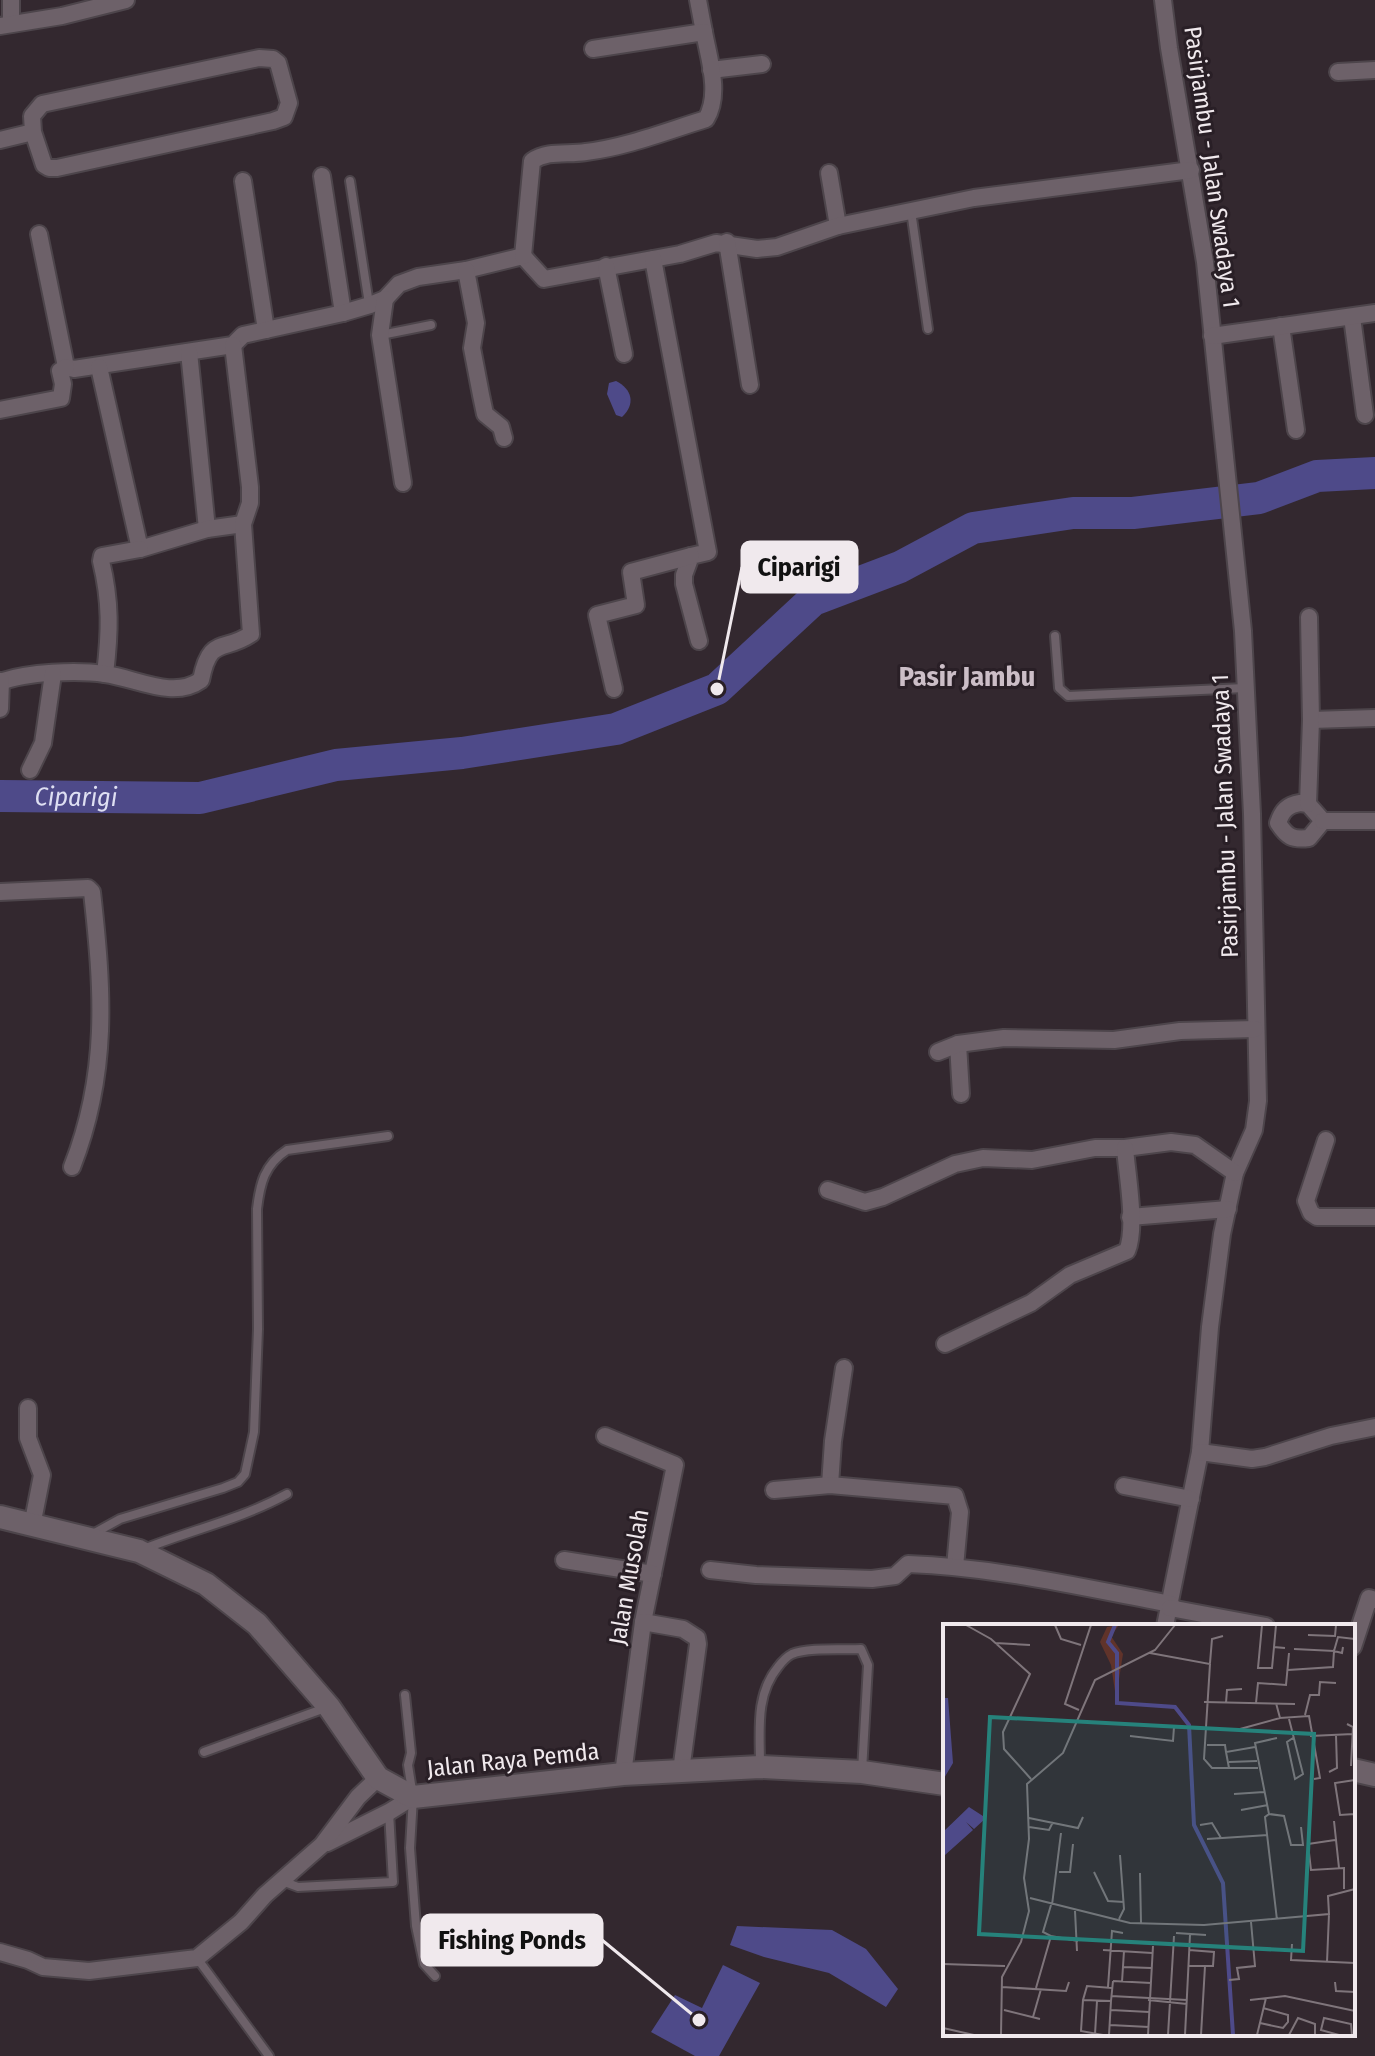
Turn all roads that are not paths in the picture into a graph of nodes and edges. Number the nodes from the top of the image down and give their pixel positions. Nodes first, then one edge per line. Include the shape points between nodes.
1 (11, 0) edge
2 (126, 0) edge
3 (698, 0) edge
4 (1163, 0) edge
5 (5, 25) edge
6 (704, 32) junction
7 (593, 49) dead end
8 (762, 64) dead end
9 (1375, 70) edge
10 (712, 72) junction
11 (1338, 72) dead end
12 (33, 132) junction
13 (0, 140) edge
14 (1191, 170) junction
15 (829, 173) dead end
16 (322, 176) dead end
17 (243, 181) dead end
18 (350, 181) dead end
19 (911, 211) junction
20 (838, 226) junction
21 (39, 234) dead end
22 (727, 242) junction
23 (523, 256) junction
24 (653, 259) junction
25 (606, 266) junction
26 (466, 270) junction
27 (377, 302) junction
28 (343, 313) junction
29 (1375, 313) edge
30 (1352, 317) junction
31 (431, 325) dead end
32 (1281, 326) junction
33 (928, 329) dead end
34 (266, 330) junction
35 (380, 335) junction
36 (1212, 336) junction
37 (233, 345) junction
38 (189, 352) junction
39 (624, 354) dead end
40 (66, 367) junction
41 (99, 367) junction
42 (750, 385) dead end
43 (0, 410) edge
44 (1365, 415) dead end
45 (1296, 430) dead end
46 (504, 438) dead end
47 (403, 483) dead end
48 (243, 524) junction
49 (207, 529) junction
50 (140, 549) junction
51 (691, 556) junction
52 (1309, 617) dead end
53 (1055, 636) dead end
54 (699, 641) dead end
55 (53, 674) junction
56 (105, 674) junction
57 (1, 681) edge
58 (1245, 688) junction
59 (614, 689) dead end
60 (0, 709) edge
61 (1375, 718) edge
62 (1311, 720) junction
63 (30, 770) dead end
64 (1308, 804) junction
65 (1323, 821) junction
66 (1375, 821) edge
67 (0, 892) edge
68 (1255, 1029) junction
69 (958, 1044) junction
70 (938, 1052) dead end
71 (961, 1094) dead end
72 (388, 1136) dead end
73 (1326, 1140) dead end
74 (1125, 1148) junction
75 (72, 1167) dead end
76 (1235, 1173) junction
77 (828, 1190) dead end
78 (1228, 1209) junction
79 (1130, 1217) junction
80 (1375, 1217) edge
81 (945, 1344) dead end
82 (844, 1368) dead end
83 (28, 1408) dead end
84 (1375, 1427) edge
85 (605, 1436) dead end
86 (1200, 1452) junction
87 (830, 1485) junction
88 (1124, 1486) dead end
89 (774, 1490) dead end
90 (287, 1494) dead end
91 (1191, 1499) junction
92 (0, 1517) edge
93 (32, 1526) junction
94 (87, 1537) junction
95 (139, 1551) junction
96 (564, 1560) dead end
97 (955, 1567) junction
98 (710, 1570) dead end
99 (653, 1574) junction
100 (1373, 1594) edge
101 (1171, 1606) junction
102 (643, 1622) junction
103 (1166, 1624) edge
104 (1256, 1624) edge
105 (1355, 1642) edge
106 (405, 1695) dead end
107 (329, 1707) junction
108 (204, 1752) dead end
109 (760, 1767) junction
110 (1355, 1770) edge
111 (681, 1771) junction
112 (862, 1772) junction
113 (623, 1774) junction
114 (1375, 1775) edge
115 (378, 1778) junction
116 (943, 1784) edge
117 (413, 1797) junction
118 (389, 1812) junction
119 (322, 1845) junction
120 (282, 1880) junction
121 (0, 1952) edge
122 (197, 1958) junction
123 (435, 1976) dead end
124 (269, 2056) edge

1 - 5 street
2 - 5 street
3 - 6 street
4 - 14 street, Pasirjambu - Jalan Swadaya 1
6 - 7 street
6 - 10 street
8 - 10 street
9 - 11 street
10 - 23 street via 713,109 706,119 586,152 541,154 532,161
12 - 12 street via 44,165 57,168 273,121 284,117 289,103 278,63 259,58 42,104 32,116
12 - 13 street
14 - 19 street via 992,195
14 - 36 street, Pasirjambu - Jalan Swadaya 1
15 - 20 street
16 - 28 street
17 - 34 street
18 - 27 lane
19 - 20 street
19 - 33 lane
20 - 22 street via 777,247
21 - 40 street
22 - 24 street
22 - 42 street
23 - 25 street via 544,279
23 - 26 street
24 - 25 street
24 - 51 street via 708,552
25 - 39 street
26 - 27 street via 418,277
26 - 46 street via 476,323 472,348 485,414 501,427
27 - 28 street
27 - 35 street
28 - 34 street
29 - 30 street
30 - 32 street
30 - 44 street
31 - 35 lane
32 - 36 street
32 - 45 street
34 - 37 street via 243,335
35 - 47 street
36 - 58 street, Pasirjambu - Jalan Swadaya 1
37 - 38 street
37 - 48 street via 250,487
38 - 41 street
38 - 49 street
40 - 41 street
40 - 43 street via 60,371 61,398
41 - 50 street
48 - 49 street
48 - 56 street via 251,634 212,651 201,680 192,686 167,688
49 - 50 street
50 - 56 street via 102,556 110,632
51 - 54 street via 684,584
51 - 59 street via 631,572 636,605 597,615
52 - 62 street
53 - 58 lane via 1059,688 1068,696
55 - 56 street
55 - 57 street via 23,674
55 - 63 street via 43,743
57 - 60 street
58 - 68 street, Pasirjambu - Jalan Swadaya 1
61 - 62 street
62 - 64 street
64 - 65 street
64 - 65 street via 1294,804 1282,812 1278,823 1286,836 1309,838
65 - 66 street
67 - 75 street via 91,890 100,966 101,1047 85,1133
68 - 69 street
68 - 76 street, Pasirjambu - Jalan Swadaya 1 via 1254,1130
69 - 70 street
69 - 71 street
72 - 94 lane via 287,1150 275,1157 260,1184 256,1403 245,1474 223,1488 120,1519
73 - 80 street via 1308,1209 1317,1217
74 - 76 street via 1195,1145
74 - 77 street via 1032,1160 983,1158 955,1164 865,1202
74 - 79 street
76 - 78 street, Pasirjambu - Jalan Swadaya 1
78 - 79 street
78 - 86 street, Pasirjambu - Jalan Swadaya 1 via 1210,1327
79 - 81 street via 1125,1253 1070,1275 1031,1303
82 - 87 street
83 - 93 street via 28,1438 42,1475
84 - 86 street via 1252,1459
85 - 99 street, Jalan Musolah via 675,1465
86 - 91 street, Pasirjambu - Jalan Swadaya 1
87 - 89 street
87 - 97 street via 955,1496 960,1512
88 - 91 street
90 - 95 lane via 260,1509
91 - 101 street, Pasirjambu - Jalan Swadaya 1
92 - 93 main road, Jalan Raya Pemda
93 - 94 main road, Jalan Raya Pemda
94 - 95 main road, Jalan Raya Pemda
95 - 107 main road, Jalan Raya Pemda via 206,1584 257,1624
96 - 99 street
97 - 98 street via 908,1564 895,1576 872,1579
97 - 101 street
99 - 102 street, Jalan Musolah
100 - 105 street
101 - 103 street, Pasirjambu - Jalan Swadaya 1
101 - 104 street
102 - 111 street via 683,1629 697,1638
102 - 113 street, Jalan Musolah
106 - 117 lane
107 - 108 lane
107 - 115 main road, Jalan Raya Pemda
109 - 111 main road, Jalan Raya Pemda
109 - 112 main road, Jalan Raya Pemda
109 - 112 lane via 763,1693 782,1662 791,1654 861,1649 868,1665
110 - 114 main road
111 - 113 main road, Jalan Raya Pemda
112 - 116 main road, Jalan Raya Pemda
113 - 117 main road, Jalan Raya Pemda
115 - 117 main road, Jalan Raya Pemda
115 - 119 street
117 - 118 street
117 - 123 lane via 410,1848 416,1926 424,1964
118 - 119 street
118 - 120 lane via 393,1882 298,1887
119 - 120 street
120 - 122 street
121 - 122 street via 43,1967 89,1971
122 - 124 lane

